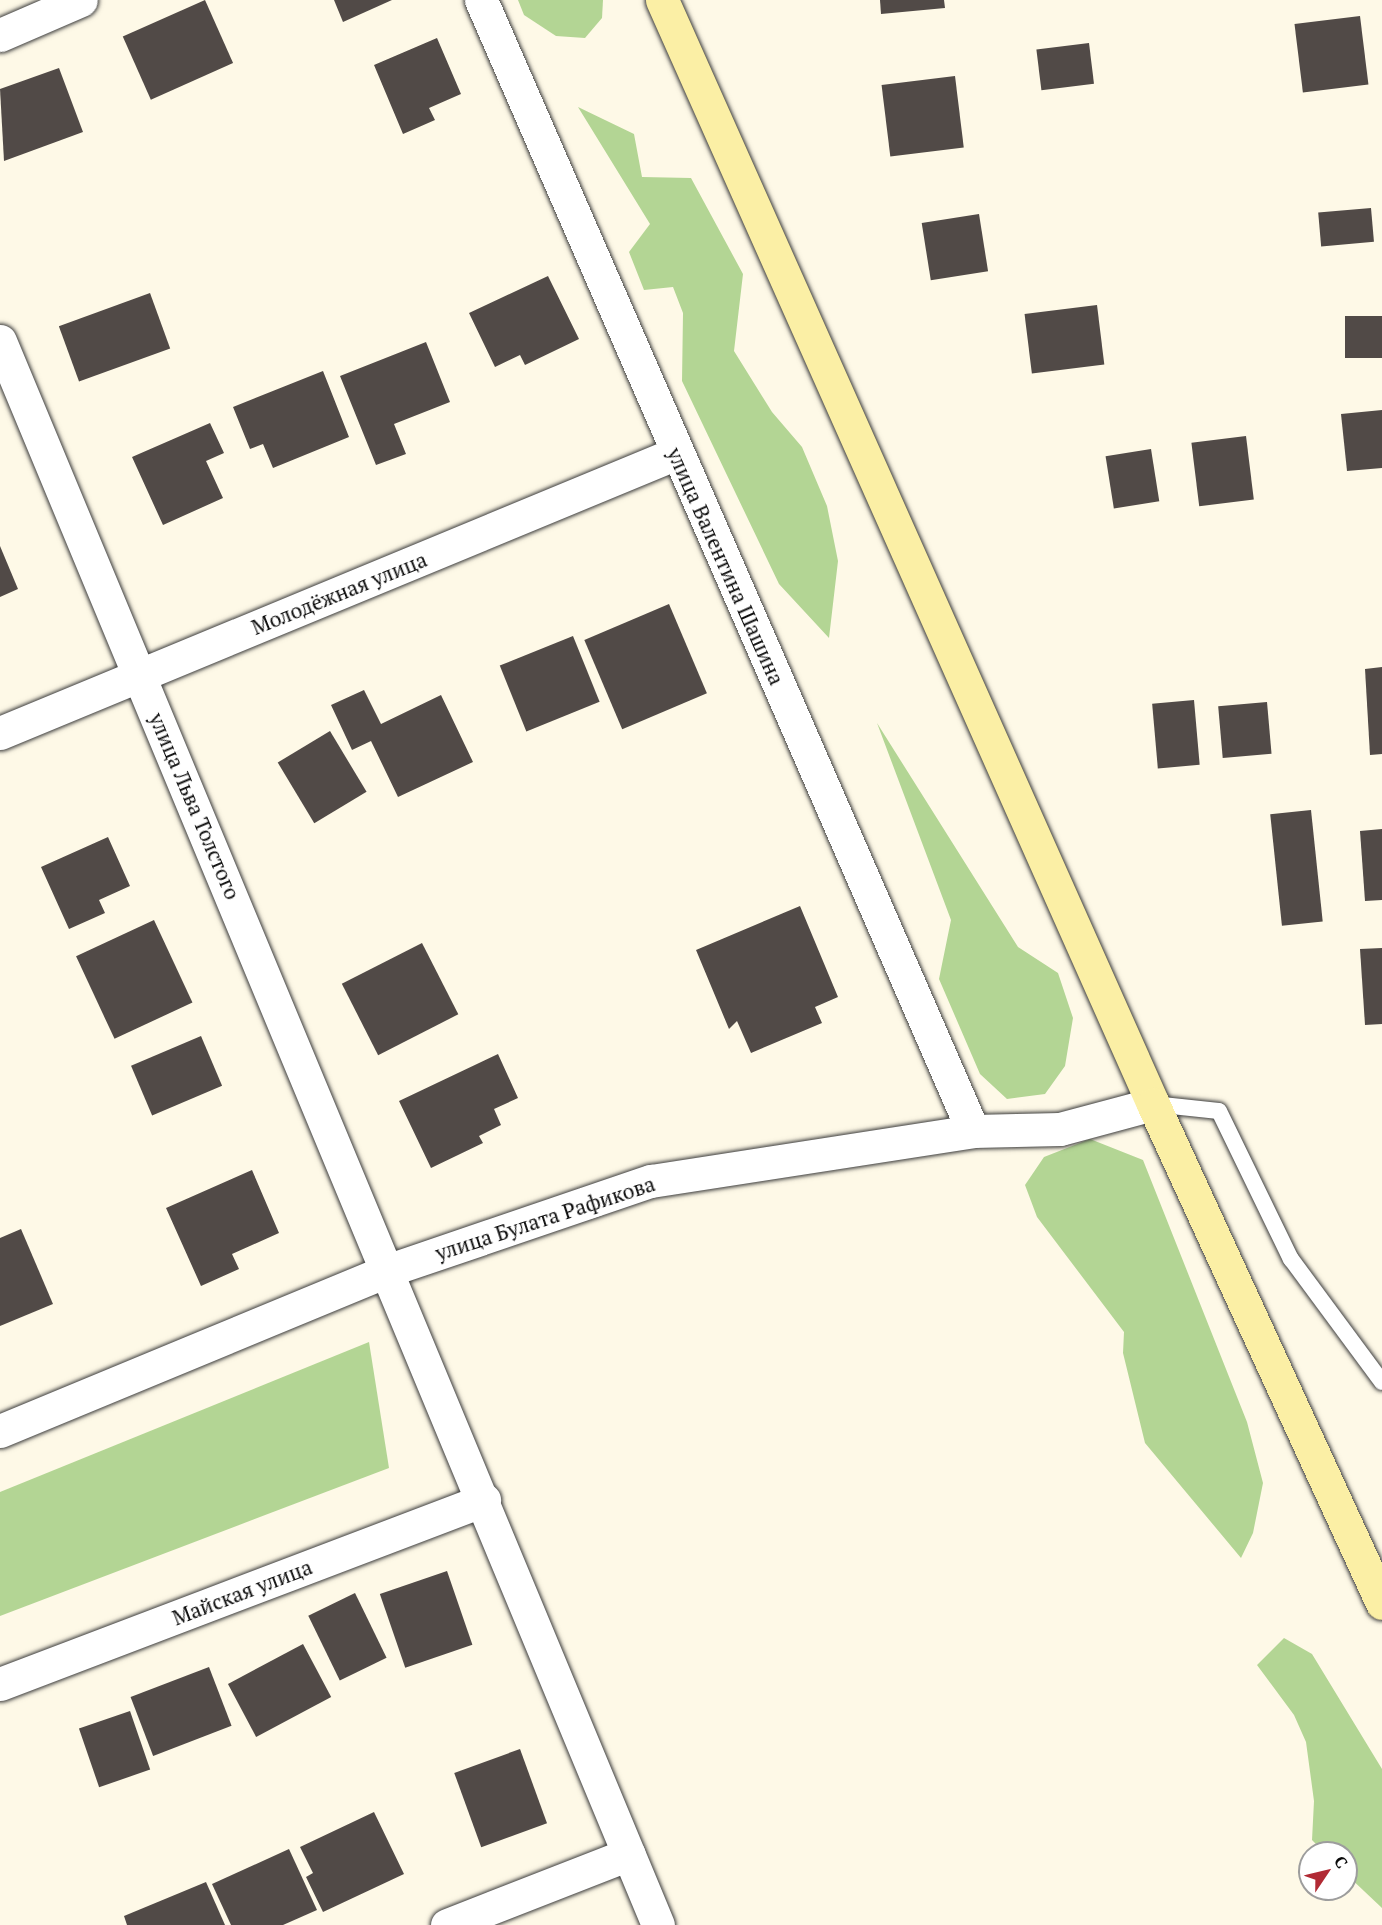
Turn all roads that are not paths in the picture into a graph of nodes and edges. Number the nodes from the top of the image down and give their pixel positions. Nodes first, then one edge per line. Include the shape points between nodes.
1 (81, 0) edge
2 (481, 0) edge
3 (667, 3) edge
4 (0, 35) edge
5 (0, 341) edge
6 (677, 453) junction
7 (140, 676) junction
8 (0, 733) edge
9 (1153, 1104) junction
10 (973, 1131) junction
11 (389, 1270) junction
12 (1382, 1382) edge
13 (0, 1431) edge
14 (484, 1500) junction
15 (1382, 1603) edge
16 (0, 1684) edge
17 (629, 1854) junction
18 (447, 1925) edge
19 (658, 1925) edge

1 - 4 street
2 - 6 street, улица Валентина Шашина
3 - 9 street
5 - 7 street, улица Льва Толстого
6 - 7 street, Молодёжная улица
6 - 10 street, улица Валентина Шашина
7 - 8 street, Молодёжная улица
7 - 11 street, улица Льва Толстого
9 - 10 street, улица Булата Рафикова via 1060,1129
9 - 12 lane via 1219,1111 1291,1259
9 - 15 street
10 - 11 street, улица Булата Рафикова via 651,1181
11 - 13 street, улица Булата Рафикова
11 - 14 street, улица Льва Толстого
14 - 16 street, Майская улица
14 - 17 street, улица Льва Толстого
17 - 18 street
17 - 19 street, улица Льва Толстого

